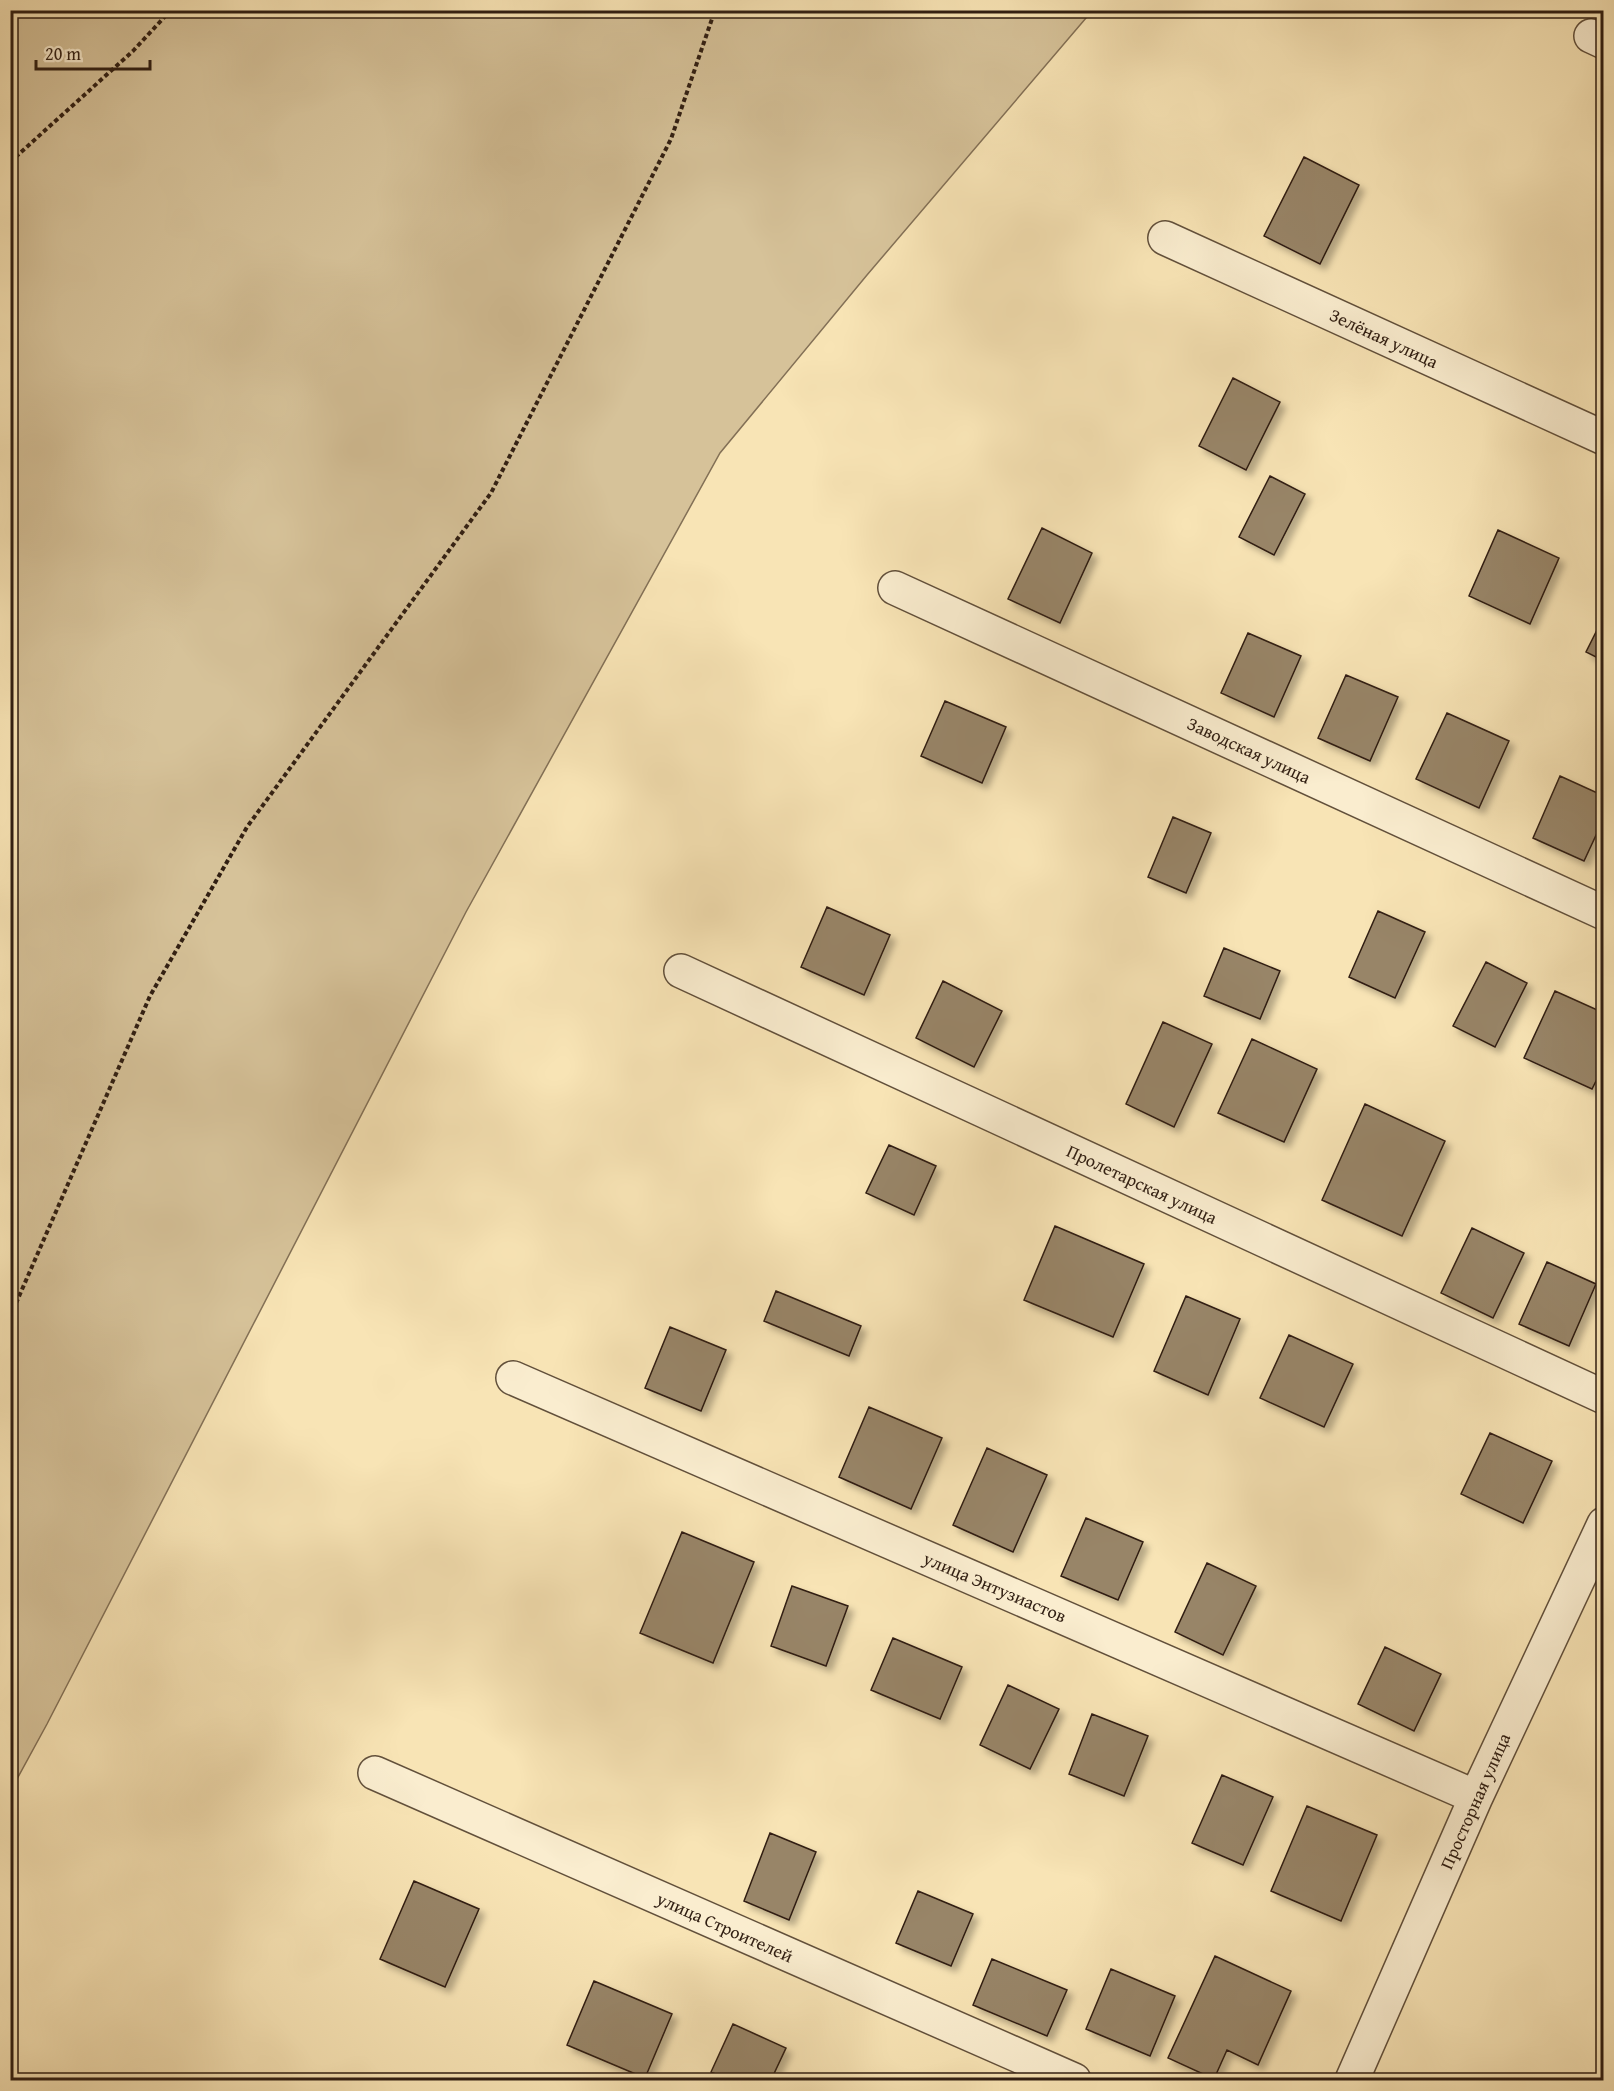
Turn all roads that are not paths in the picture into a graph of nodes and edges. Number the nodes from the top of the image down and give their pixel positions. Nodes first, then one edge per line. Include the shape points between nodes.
1 (1165, 238) dead end
2 (1604, 438) edge
3 (895, 588) dead end
4 (1604, 913) edge
5 (681, 971) dead end
6 (513, 1378) dead end
7 (1604, 1397) edge
8 (1604, 1524) edge
9 (375, 1773) dead end
10 (1476, 1797) junction
11 (1074, 2080) edge
12 (1352, 2080) edge

1 - 2 street, Зелёная улица
3 - 4 street, Заводская улица
5 - 7 street, Пролетарская улица
6 - 10 street, улица Энтузиастов
8 - 10 street, Просторная улица
9 - 11 street, улица Строителей
10 - 12 street, Просторная улица

